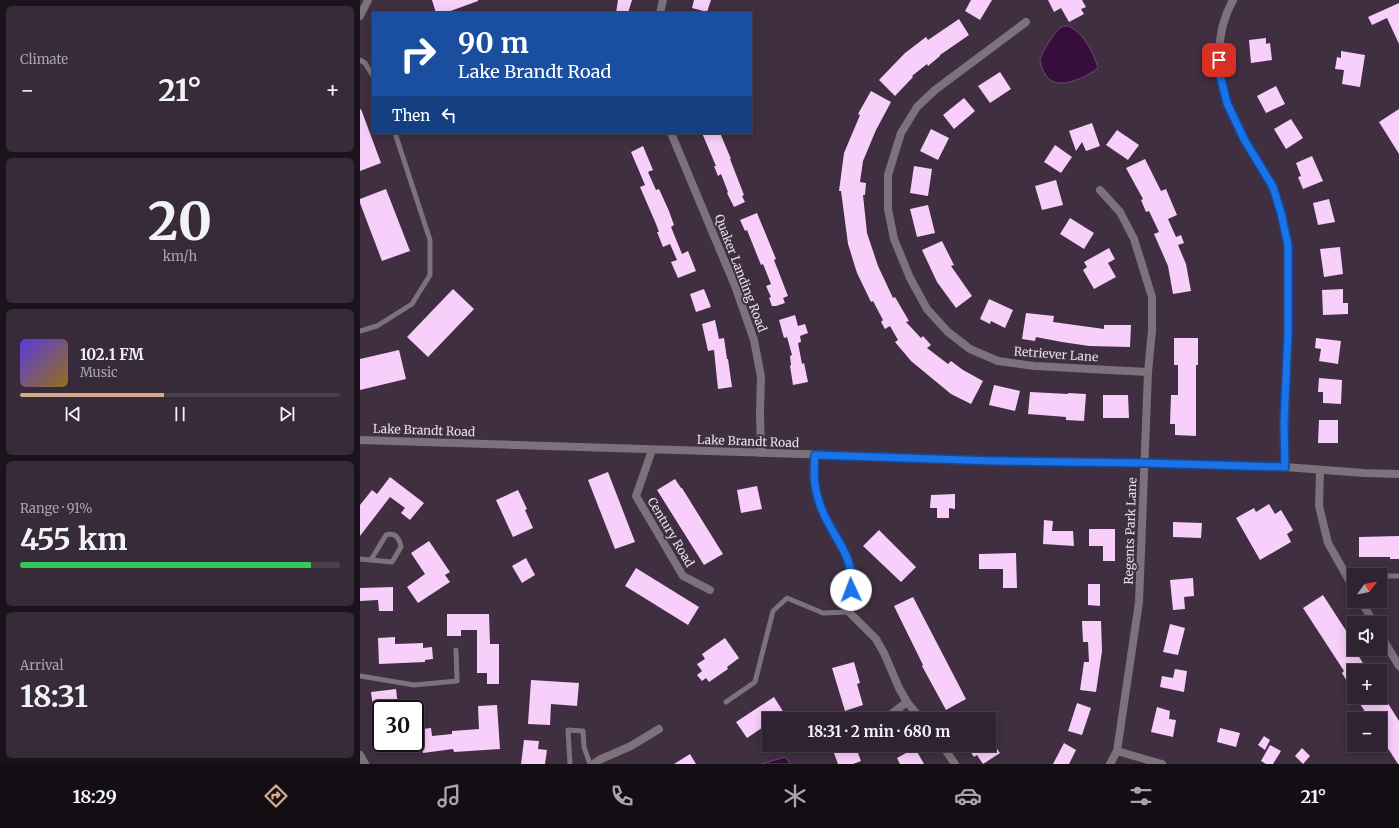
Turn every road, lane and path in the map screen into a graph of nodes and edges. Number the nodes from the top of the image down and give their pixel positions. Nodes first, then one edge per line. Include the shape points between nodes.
1 (368, 0) edge
2 (663, 0) edge
3 (1233, 0) edge
4 (660, 12) edge
5 (360, 16) edge
6 (1026, 22) dead end
7 (360, 60) edge
8 (372, 74) edge
9 (395, 134) edge
10 (671, 134) edge
11 (1100, 190) dead end
12 (360, 331) edge
13 (1148, 372) junction
14 (360, 440) edge
15 (652, 450) junction
16 (762, 453) junction
17 (815, 455) junction
18 (1145, 463) junction
19 (1285, 467) junction
20 (1320, 470) junction
21 (1399, 474) edge
22 (360, 559) edge
23 (371, 560) junction
24 (1347, 572) edge
25 (1387, 576) edge
26 (1399, 576) edge
27 (710, 590) dead end
28 (849, 612) junction
29 (1387, 646) edge
30 (456, 650) dead end
31 (1399, 666) edge
32 (360, 676) edge
33 (726, 702) dead end
34 (907, 702) junction
35 (894, 712) edge
36 (915, 712) edge
37 (658, 729) dead end
38 (1117, 751) junction
39 (947, 752) edge
40 (360, 755) edge
41 (365, 764) edge
42 (570, 764) edge
43 (590, 764) edge
44 (593, 764) edge
45 (955, 764) edge
46 (1110, 764) edge
47 (1162, 764) edge

1 - 5 street
2 - 4 street
3 - 19 street via 1220,38 1219,71 1227,103 1244,139 1273,187 1288,245
6 - 13 street, Retriever Lane via 934,90 917,107 901,133 888,175 888,209 894,239 910,278 927,309 948,332 970,349 998,361 1034,366
7 - 8 lane
9 - 12 lane via 430,240 430,275 412,304 377,326
10 - 16 street, Quaker Landing Road via 735,286 754,340 761,376
11 - 13 street, Regents Park Lane via 1120,212 1134,239 1152,297
13 - 18 street, Regents Park Lane
14 - 15 street, Lake Brandt Road
15 - 16 street, Lake Brandt Road
15 - 27 street, Century Road via 636,496 683,576
16 - 17 street, Lake Brandt Road
17 - 18 street, Lake Brandt Road
17 - 28 street via 813,476 817,496 822,511 842,546 853,579
18 - 19 street, Lake Brandt Road
18 - 38 street, Regents Park Lane via 1139,602
19 - 20 street, Lake Brandt Road
20 - 21 street, Lake Brandt Road
20 - 24 street via 1319,506 1328,543
22 - 23 lane
23 - 23 lane via 392,562 401,547 400,539 396,535 386,535
25 - 26 lane
28 - 33 lane via 823,613 787,598 773,611 755,682
28 - 34 street via 876,639
29 - 31 street
30 - 32 lane via 457,681 414,684
34 - 35 street
34 - 36 street
37 - 44 street via 631,746
38 - 46 street, Regents Park Lane
38 - 47 street
39 - 45 street
40 - 41 street
42 - 43 lane via 568,730 583,731 584,747

